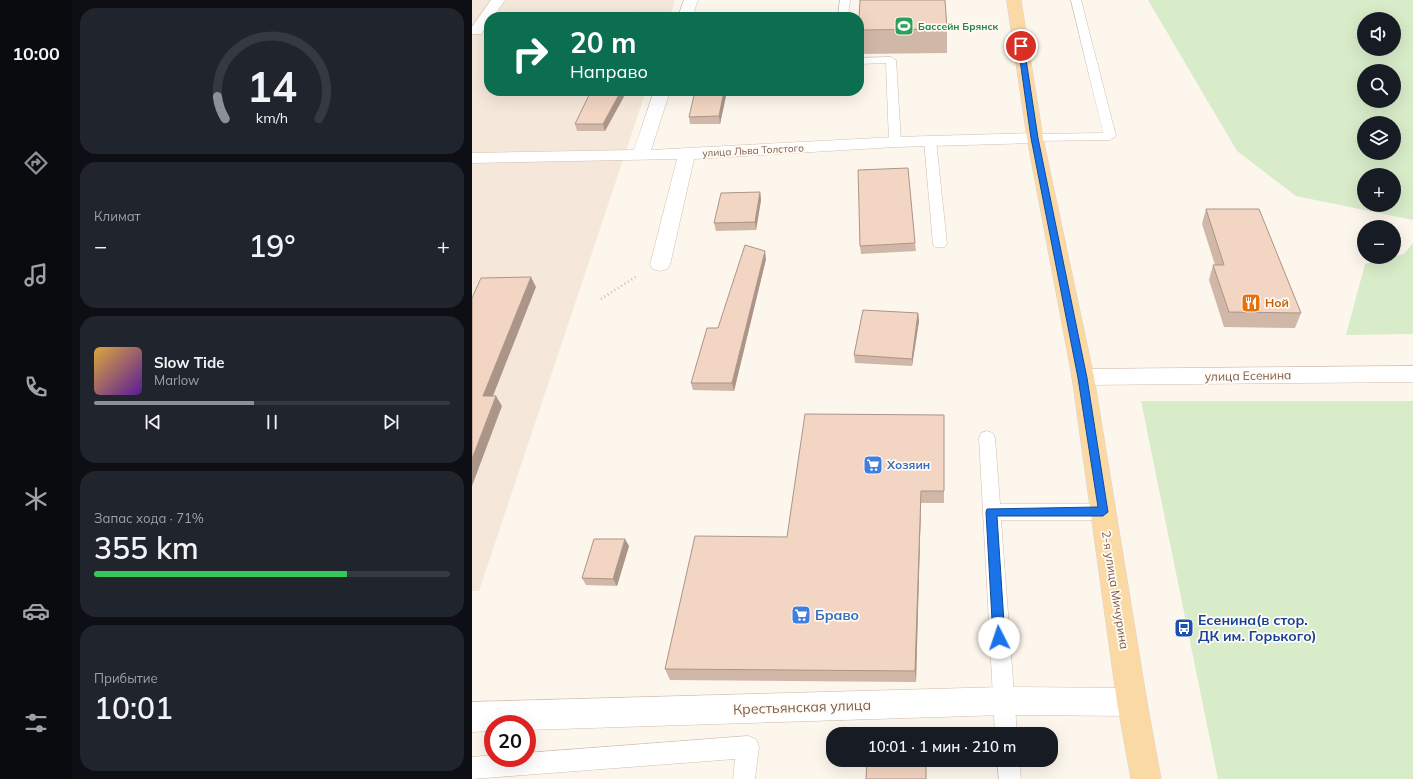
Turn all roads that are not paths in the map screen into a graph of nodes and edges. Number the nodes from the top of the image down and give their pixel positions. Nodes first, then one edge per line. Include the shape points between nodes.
1 (498, 0) edge
2 (691, 0) edge
3 (844, 0) edge
4 (1014, 0) edge
5 (1076, 0) edge
6 (490, 12) edge
7 (687, 12) edge
8 (843, 12) edge
9 (484, 20) edge
10 (476, 32) dead end
11 (864, 61) edge
12 (660, 96) edge
13 (1035, 138) junction
14 (930, 140) junction
15 (895, 142) junction
16 (687, 154) junction
17 (641, 155) junction
18 (472, 158) edge
19 (940, 244) dead end
20 (660, 265) road end
21 (1413, 374) edge
22 (1083, 378) junction
23 (987, 438) dead end
24 (991, 512) junction
25 (1103, 512) junction
26 (1003, 701) junction
27 (1132, 702) junction
28 (472, 717) edge
29 (1005, 727) edge
30 (1009, 767) edge
31 (472, 768) edge
32 (744, 779) edge
33 (1010, 779) edge
34 (1146, 779) edge

1 - 6 street
2 - 7 street
3 - 8 lane
4 - 13 main road, 2-я улица Мичурина
5 - 13 lane via 1110,136
9 - 10 street
11 - 15 lane via 891,60
12 - 17 street
13 - 14 street, улица Льва Толстого
13 - 22 main road, 2-я улица Мичурина
14 - 15 street, улица Льва Толстого
14 - 19 lane
15 - 16 street, улица Льва Толстого
16 - 17 street, улица Льва Толстого
16 - 20 street
17 - 18 street, улица Льва Толстого
21 - 22 street, улица Есенина
22 - 25 main road, 2-я улица Мичурина
23 - 24 lane
24 - 25 lane
24 - 26 lane
25 - 27 main road, 2-я улица Мичурина
26 - 27 street, Крестьянская улица
26 - 28 street, Крестьянская улица
26 - 29 lane
27 - 34 main road, 2-я улица Мичурина
30 - 33 lane
31 - 32 lane via 748,747

